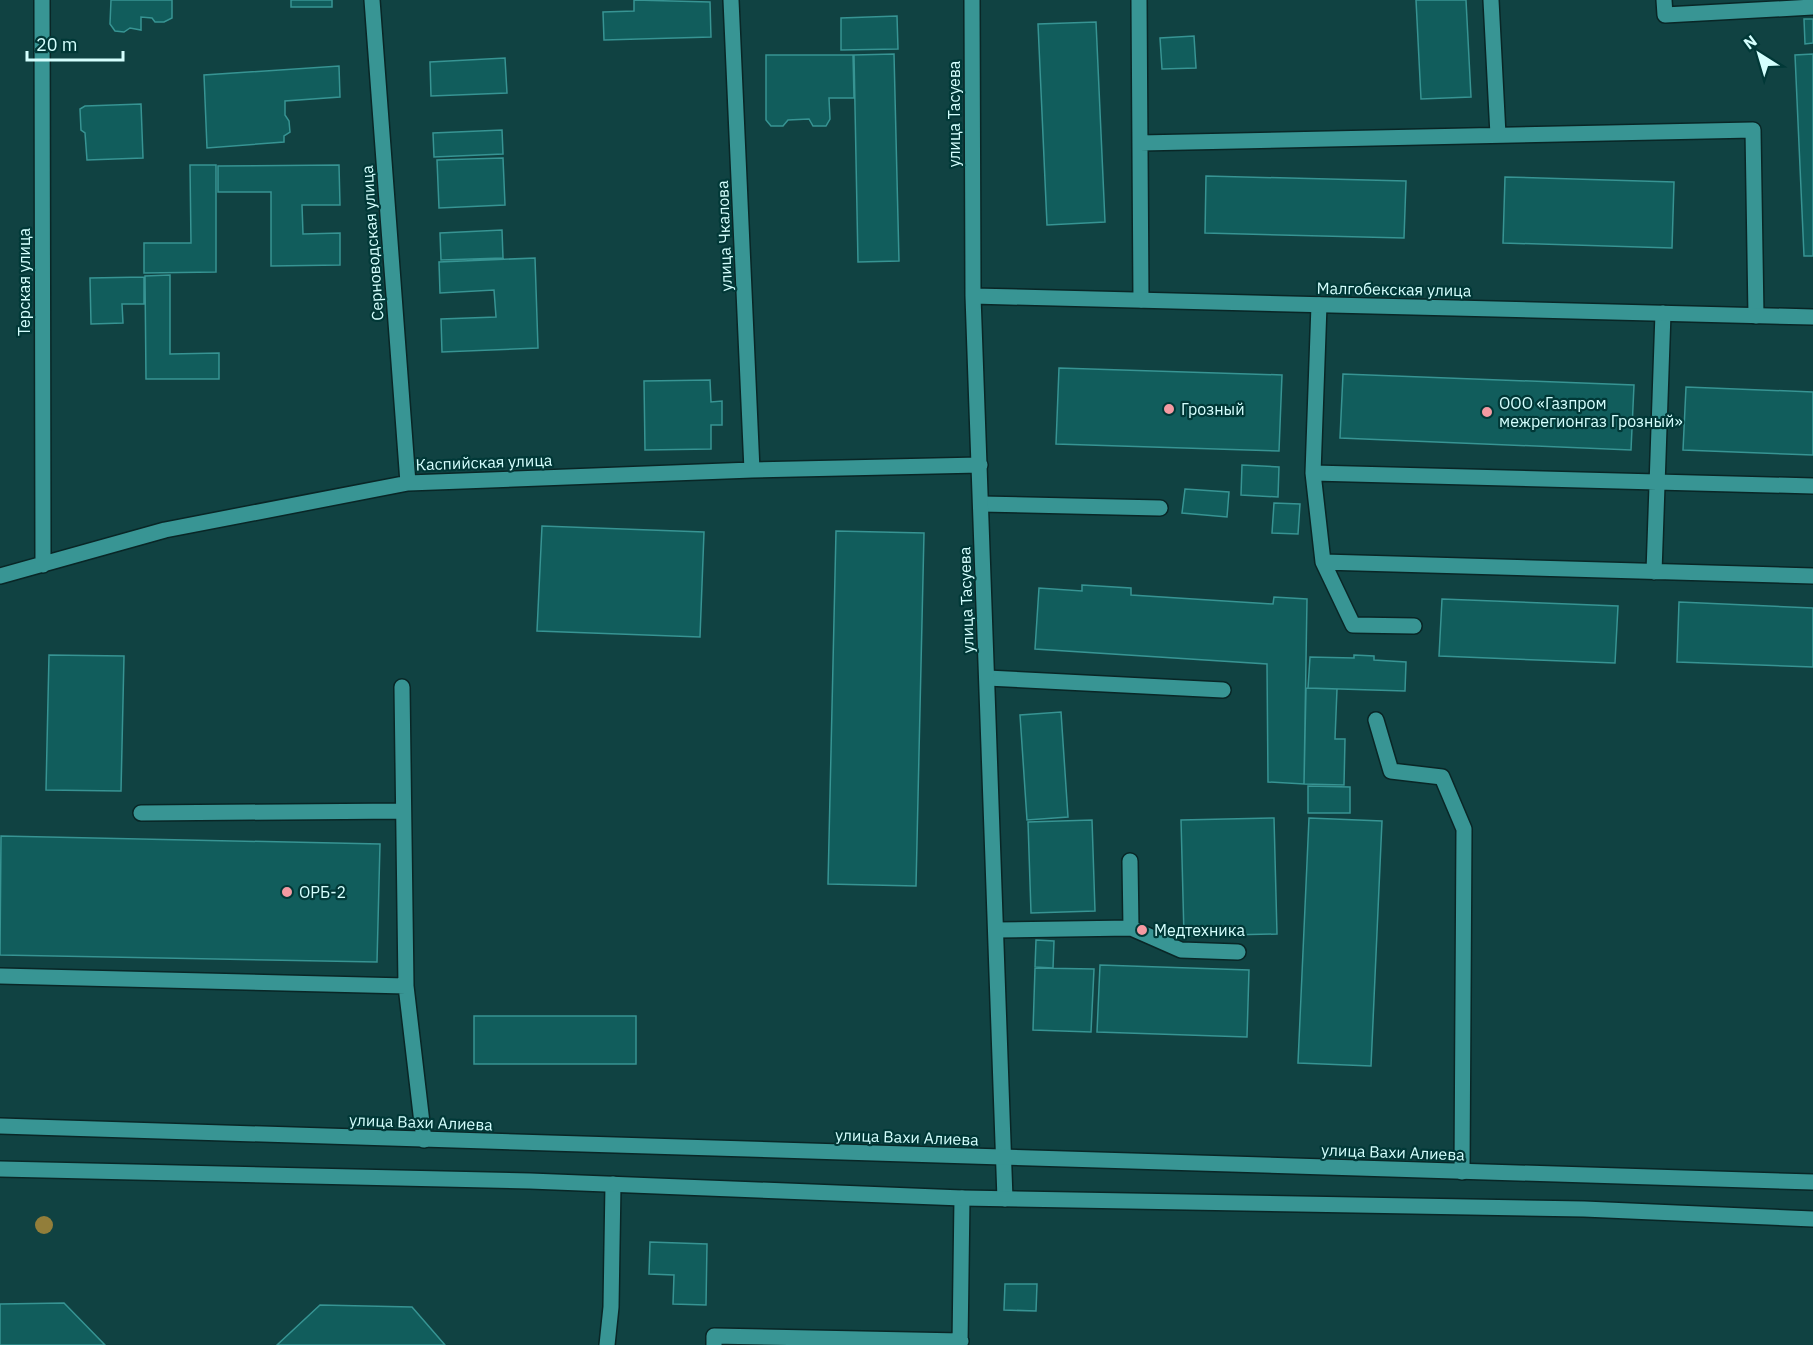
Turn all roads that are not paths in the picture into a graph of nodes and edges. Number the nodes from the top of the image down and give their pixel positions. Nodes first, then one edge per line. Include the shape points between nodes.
1 (42, 0) edge
2 (372, 0) edge
3 (731, 0) edge
4 (972, 0) edge
5 (1139, 0) edge
6 (1491, 0) edge
7 (1664, 0) edge
8 (1812, 0) edge
9 (1813, 7) edge
10 (1498, 135) junction
11 (1140, 143) junction
12 (974, 296) junction
13 (1141, 300) junction
14 (1319, 305) junction
15 (1663, 314) junction
16 (1756, 316) junction
17 (1813, 317) edge
18 (980, 465) junction
19 (752, 470) junction
20 (1313, 473) junction
21 (1657, 482) junction
22 (408, 483) junction
23 (1813, 486) edge
24 (981, 504) junction
25 (1160, 508) dead end
26 (1323, 562) junction
27 (43, 565) junction
28 (1654, 572) junction
29 (0, 576) edge
30 (1813, 576) edge
31 (1414, 626) dead end
32 (987, 678) junction
33 (402, 687) dead end
34 (1223, 690) dead end
35 (1376, 720) dead end
36 (403, 812) junction
37 (141, 813) dead end
38 (1130, 861) dead end
39 (1131, 928) junction
40 (996, 930) junction
41 (1238, 952) dead end
42 (0, 976) edge
43 (406, 986) junction
44 (0, 1126) edge
45 (424, 1140) junction
46 (1004, 1158) junction
47 (0, 1169) edge
48 (1462, 1172) junction
49 (1813, 1182) edge
50 (613, 1184) junction
51 (962, 1198) junction
52 (1005, 1199) junction
53 (1813, 1219) edge
54 (960, 1343) edge
55 (607, 1345) edge
56 (714, 1345) edge

1 - 27 street, Терская улица
2 - 22 street, Серноводская улица
3 - 19 street, улица Чкалова
4 - 12 street, улица Тасуева
5 - 11 street
6 - 10 street
7 - 9 street via 1665,15
8 - 9 street
10 - 11 street
10 - 16 street via 1753,129
11 - 13 street
12 - 13 street, Малгобекская улица
12 - 18 street, улица Тасуева
13 - 14 street, Малгобекская улица
14 - 15 street, Малгобекская улица
14 - 20 street
15 - 16 street, Малгобекская улица
15 - 21 street
16 - 17 street, Малгобекская улица
18 - 19 street, Каспийская улица
18 - 24 street, улица Тасуева
19 - 22 street, Каспийская улица
20 - 21 street
20 - 26 street
21 - 23 street
21 - 28 street
22 - 27 street, Каспийская улица via 165,530
24 - 25 street
24 - 32 street, улица Тасуева
26 - 28 street
26 - 31 street via 1353,625
27 - 29 street, Каспийская улица
28 - 30 street
32 - 34 street
32 - 40 street, улица Тасуева
33 - 36 street
35 - 48 street via 1390,771 1442,777 1464,829
36 - 37 street
36 - 43 street
38 - 39 street
39 - 40 street
39 - 41 street via 1181,950
40 - 46 street, улица Тасуева
42 - 43 street
43 - 45 street
44 - 45 street, улица Вахи Алиева
45 - 46 street, улица Вахи Алиева
46 - 48 street, улица Вахи Алиева
46 - 52 street, улица Тасуева
47 - 50 street
48 - 49 street, улица Вахи Алиева
50 - 51 street
50 - 55 street
51 - 52 street
51 - 54 street
52 - 53 street via 1584,1209
54 - 56 street via 714,1336

